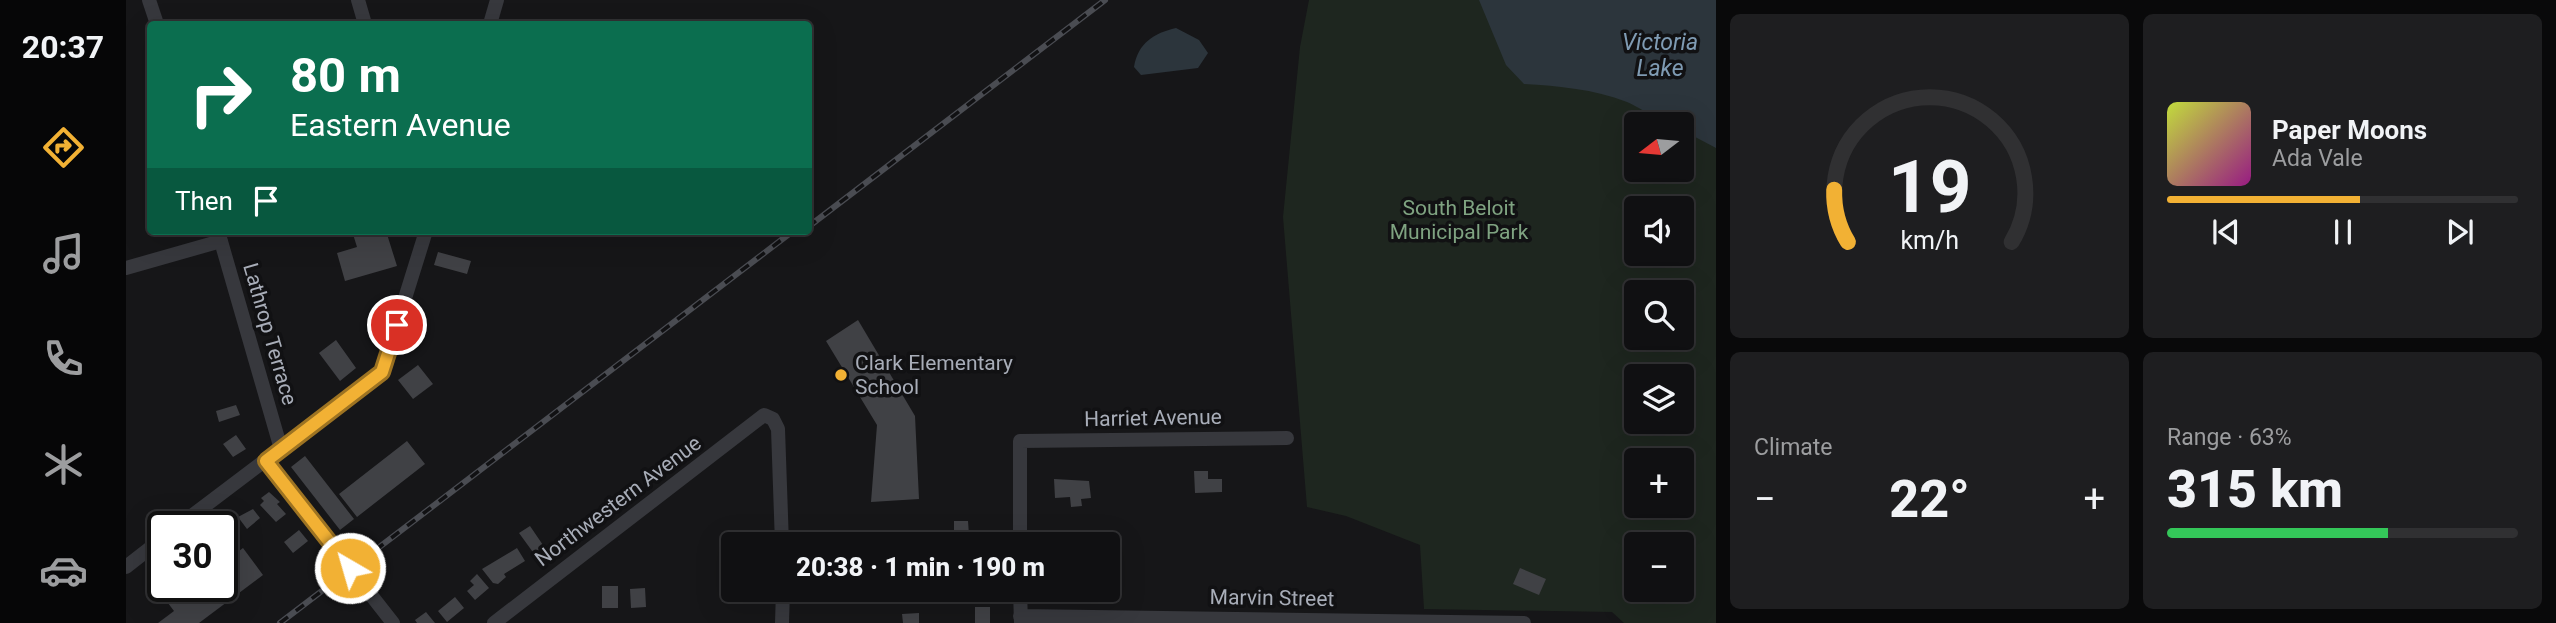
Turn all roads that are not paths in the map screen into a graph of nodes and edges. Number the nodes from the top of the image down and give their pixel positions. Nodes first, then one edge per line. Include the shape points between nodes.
1 (149, 0) edge
2 (358, 0) edge
3 (498, 0) edge
4 (156, 21) edge
5 (364, 21) edge
6 (491, 21) edge
7 (425, 235) edge
8 (220, 236) edge
9 (126, 268) edge
10 (1287, 438) dead end
11 (281, 449) junction
12 (266, 461) junction
13 (199, 511) edge
14 (782, 532) edge
15 (1020, 532) edge
16 (147, 551) edge
17 (126, 567) edge
18 (783, 602) edge
19 (1020, 602) edge
20 (1020, 620) edge
21 (1524, 622) edge
22 (393, 623) edge
23 (494, 623) edge
24 (782, 623) edge

1 - 4 street
2 - 5 street
3 - 6 street
7 - 11 street via 382,372
8 - 9 street
8 - 11 street, Lathrop Terrace
10 - 15 street, Harriet Avenue via 1020,441
11 - 12 street
12 - 13 street
12 - 22 street
14 - 23 street, Northwestern Avenue via 778,429 768,416 760,416
16 - 17 street
18 - 24 street
19 - 20 street
20 - 21 street, Marvin Street

